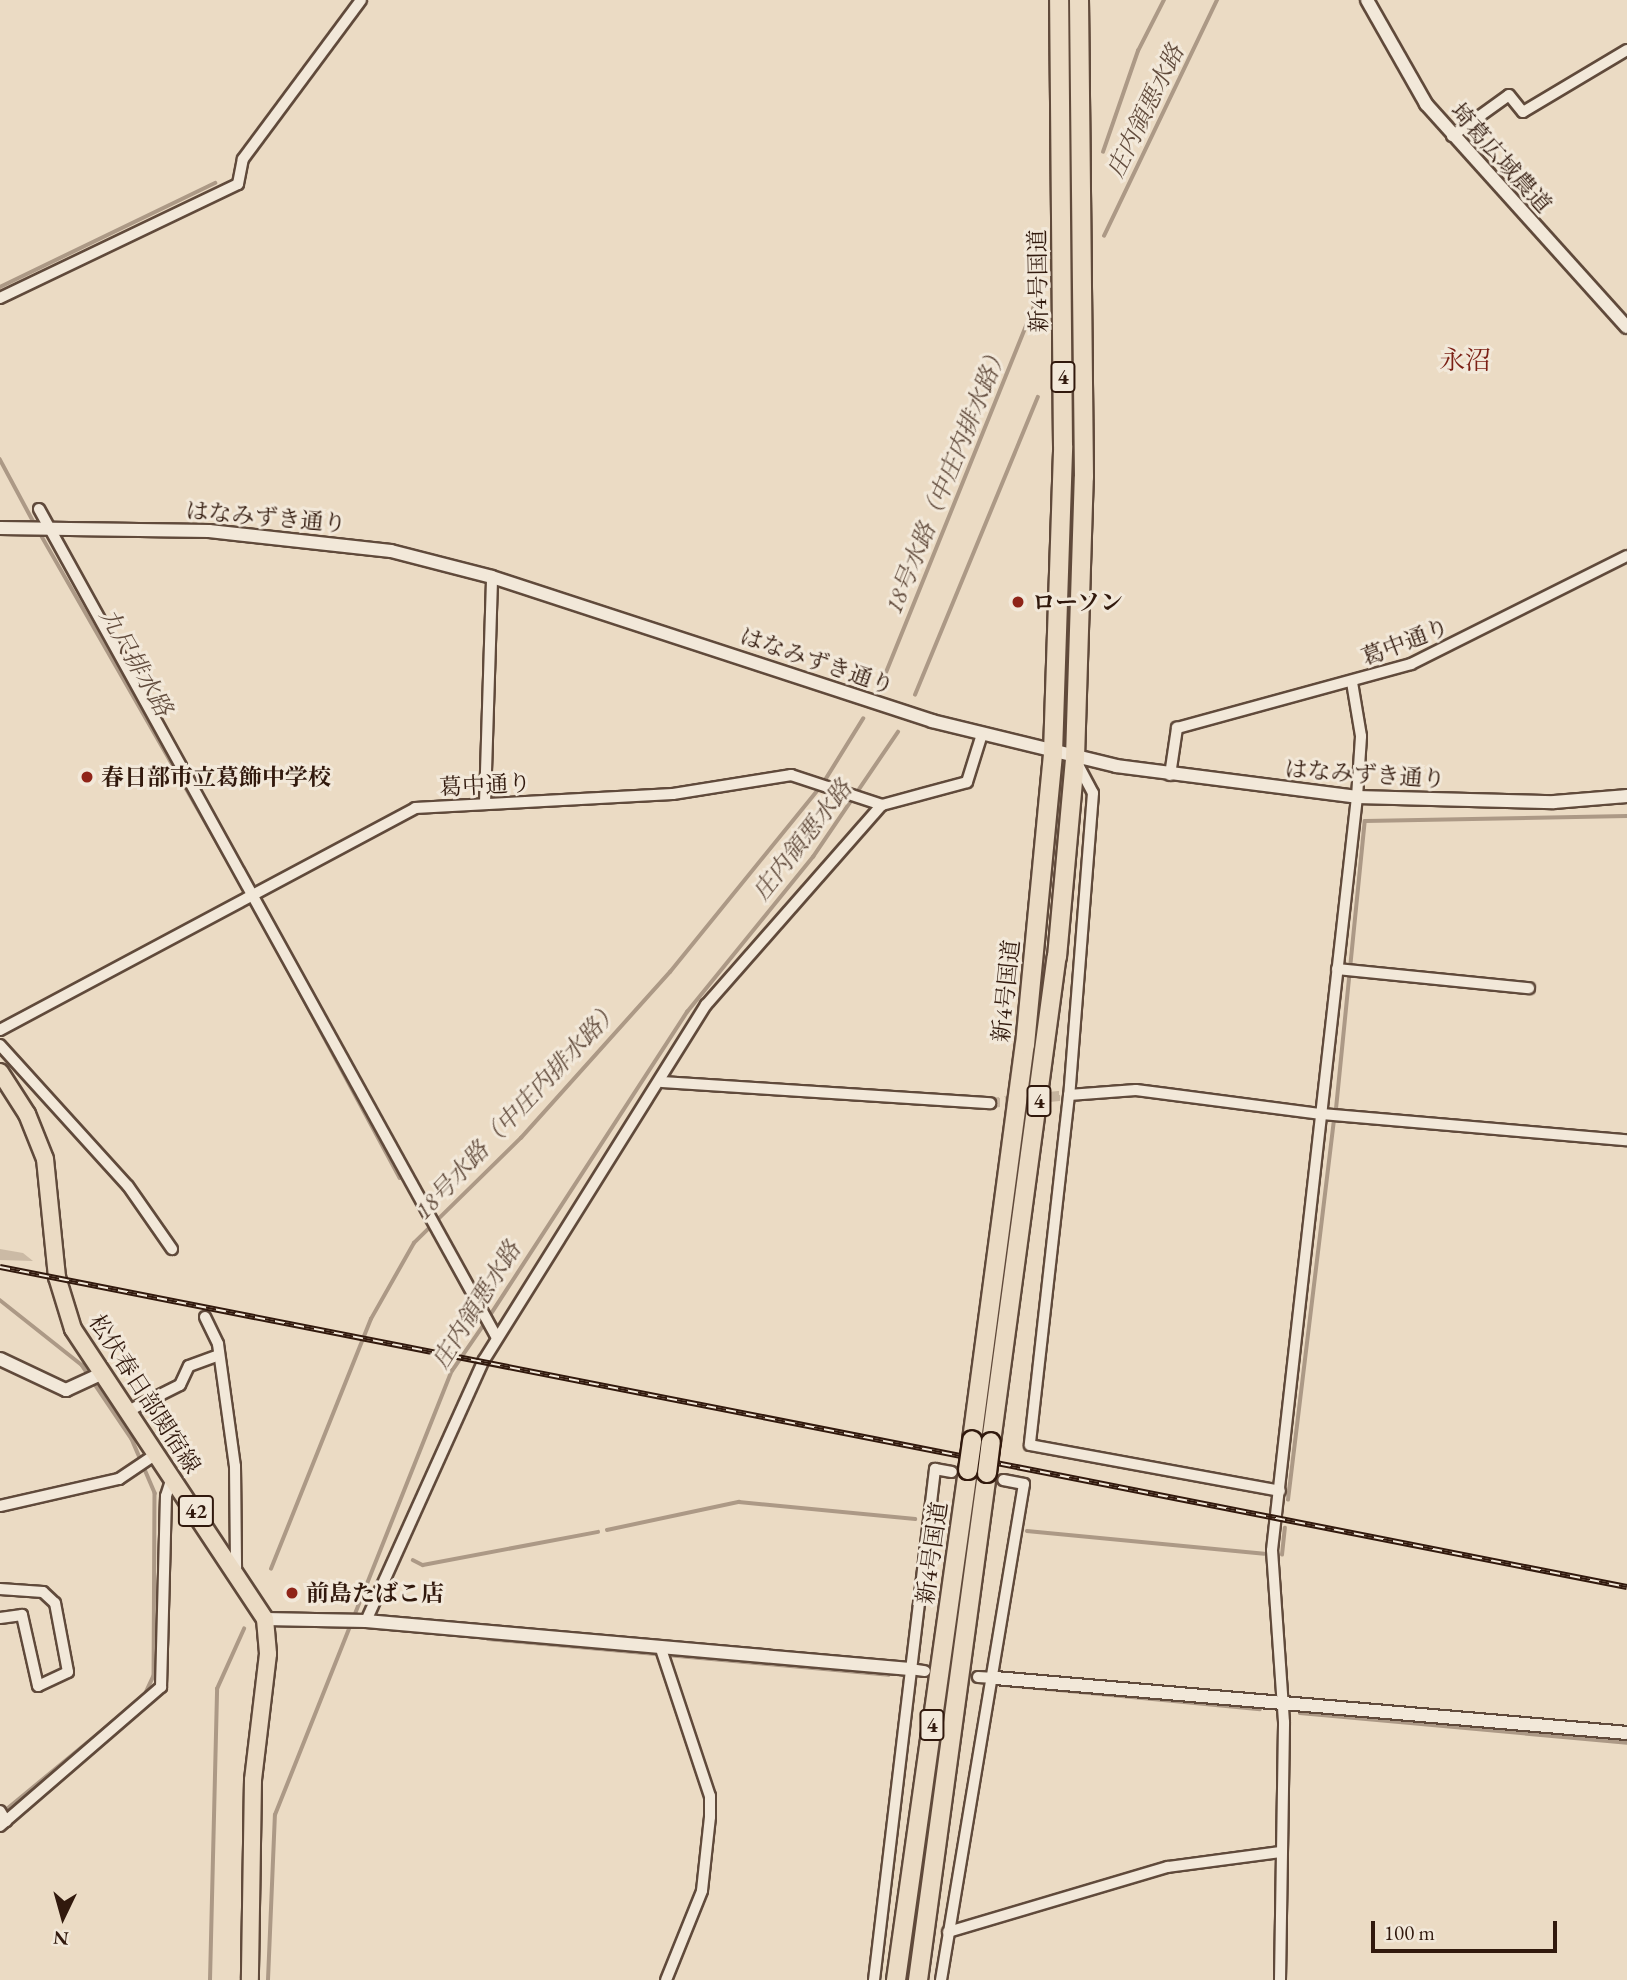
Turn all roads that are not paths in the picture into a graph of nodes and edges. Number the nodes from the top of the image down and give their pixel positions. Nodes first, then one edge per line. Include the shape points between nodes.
1 (361, 0) edge
2 (1059, 0) edge
3 (1079, 0) edge
4 (1367, 0) edge
5 (1627, 50) edge
6 (1452, 136) junction
7 (0, 298) edge
8 (1627, 327) edge
9 (39, 509) dead end
10 (0, 528) edge
11 (48, 528) junction
12 (1627, 556) edge
13 (492, 577) junction
14 (1352, 682) junction
15 (982, 734) junction
16 (1052, 753) junction
17 (1074, 758) junction
18 (1170, 775) junction
19 (1627, 796) edge
20 (1357, 797) junction
21 (485, 803) junction
22 (882, 805) junction
23 (252, 893) junction
24 (1337, 969) junction
25 (1529, 988) dead end
26 (0, 1030) edge
27 (0, 1045) edge
28 (0, 1072) edge
29 (662, 1082) junction
30 (1069, 1095) junction
31 (990, 1103) tunnel mouth
32 (1321, 1114) junction
33 (1627, 1140) edge
34 (172, 1249) dead end
35 (205, 1317) dead end
36 (494, 1334) junction
37 (219, 1355) junction
38 (0, 1359) edge
39 (103, 1373) junction
40 (128, 1411) junction
41 (156, 1454) junction
42 (960, 1471) junction
43 (995, 1476) junction
44 (172, 1477) junction
45 (1280, 1491) junction
46 (0, 1506) edge
47 (236, 1568) junction
48 (0, 1590) edge
49 (0, 1618) edge
50 (265, 1619) junction
51 (366, 1621) junction
52 (661, 1647) junction
53 (910, 1669) junction
54 (925, 1671) dead end
55 (978, 1677) dead end
56 (995, 1678) junction
57 (1282, 1704) junction
58 (1627, 1733) edge
59 (0, 1811) edge
60 (3, 1824) edge
61 (1281, 1852) junction
62 (948, 1932) junction
63 (250, 1980) edge
64 (666, 1980) edge
65 (874, 1980) edge
66 (896, 1980) edge
67 (918, 1980) edge
68 (941, 1980) edge
69 (1280, 1980) edge

1 - 7 street via 243,159 238,184
2 - 16 highway, 新4号国道 / 4 via 1063,460
3 - 17 highway, 新4号国道 / 4 via 1084,490
4 - 6 street, 埼葛広域農道 via 1426,104
5 - 6 street via 1524,112 1509,95
6 - 8 street, 埼葛広域農道
9 - 11 street
10 - 11 street, はなみずき通り
11 - 13 street, はなみずき通り via 314,540
11 - 23 street
12 - 14 street, 葛中通り via 1487,631
13 - 15 street, はなみずき通り
13 - 21 street
14 - 18 street, 葛中通り via 1182,726 1174,733
14 - 20 street via 1361,736
15 - 16 street, はなみずき通り
15 - 22 street via 967,782
16 - 17 street, はなみずき通り
16 - 42 highway, 新4号国道 / 4, bridge via 1025,1045 972,1440
17 - 18 street, はなみずき通り
17 - 30 street via 1093,793
17 - 43 highway, 新4号国道 / 4, bridge via 1057,957 991,1442
18 - 20 street, はなみずき通り
19 - 20 street, はなみずき通り via 1554,802
20 - 24 street
21 - 22 street, 葛中通り via 673,794 791,775 817,779
21 - 23 street, 葛中通り via 415,808
22 - 29 street via 706,1005
23 - 26 street, 葛中通り
23 - 36 street
24 - 25 street
24 - 32 street
27 - 34 street via 128,1186
28 - 39 main road, 松伏春日部関宿線 / 42 via 27,1114 45,1159 65,1311
29 - 31 street
29 - 36 street
30 - 32 street via 1136,1090
30 - 45 street via 1030,1446
32 - 33 street
32 - 45 street
35 - 37 street
36 - 51 street
37 - 40 street via 189,1366 180,1385
37 - 47 street via 237,1490
38 - 39 street via 66,1390
39 - 40 main road, 松伏春日部関宿線 / 42
40 - 41 main road, 松伏春日部関宿線 / 42
41 - 44 main road, 松伏春日部関宿線 / 42
41 - 46 street via 119,1479
42 - 53 street via 935,1469
42 - 66 highway, 新4号国道 / 4
43 - 56 street via 1024,1484
43 - 67 highway, 新4号国道 / 4
44 - 47 main road, 松伏春日部関宿線 / 42
44 - 60 street via 166,1496 161,1688
45 - 57 street via 1272,1550
47 - 50 main road, 松伏春日部関宿線 / 42
48 - 49 street via 43,1592 55,1603 68,1672 38,1686 22,1615
50 - 51 street
50 - 63 main road, 松伏春日部関宿線 / 42 via 268,1654 253,1780
51 - 52 street
52 - 53 street
52 - 64 street via 710,1796 702,1891
53 - 54 street
53 - 65 street
55 - 56 street
56 - 57 street
56 - 62 street
57 - 58 street
57 - 61 street
59 - 60 street
61 - 62 street via 1168,1867
61 - 69 street
62 - 68 street

